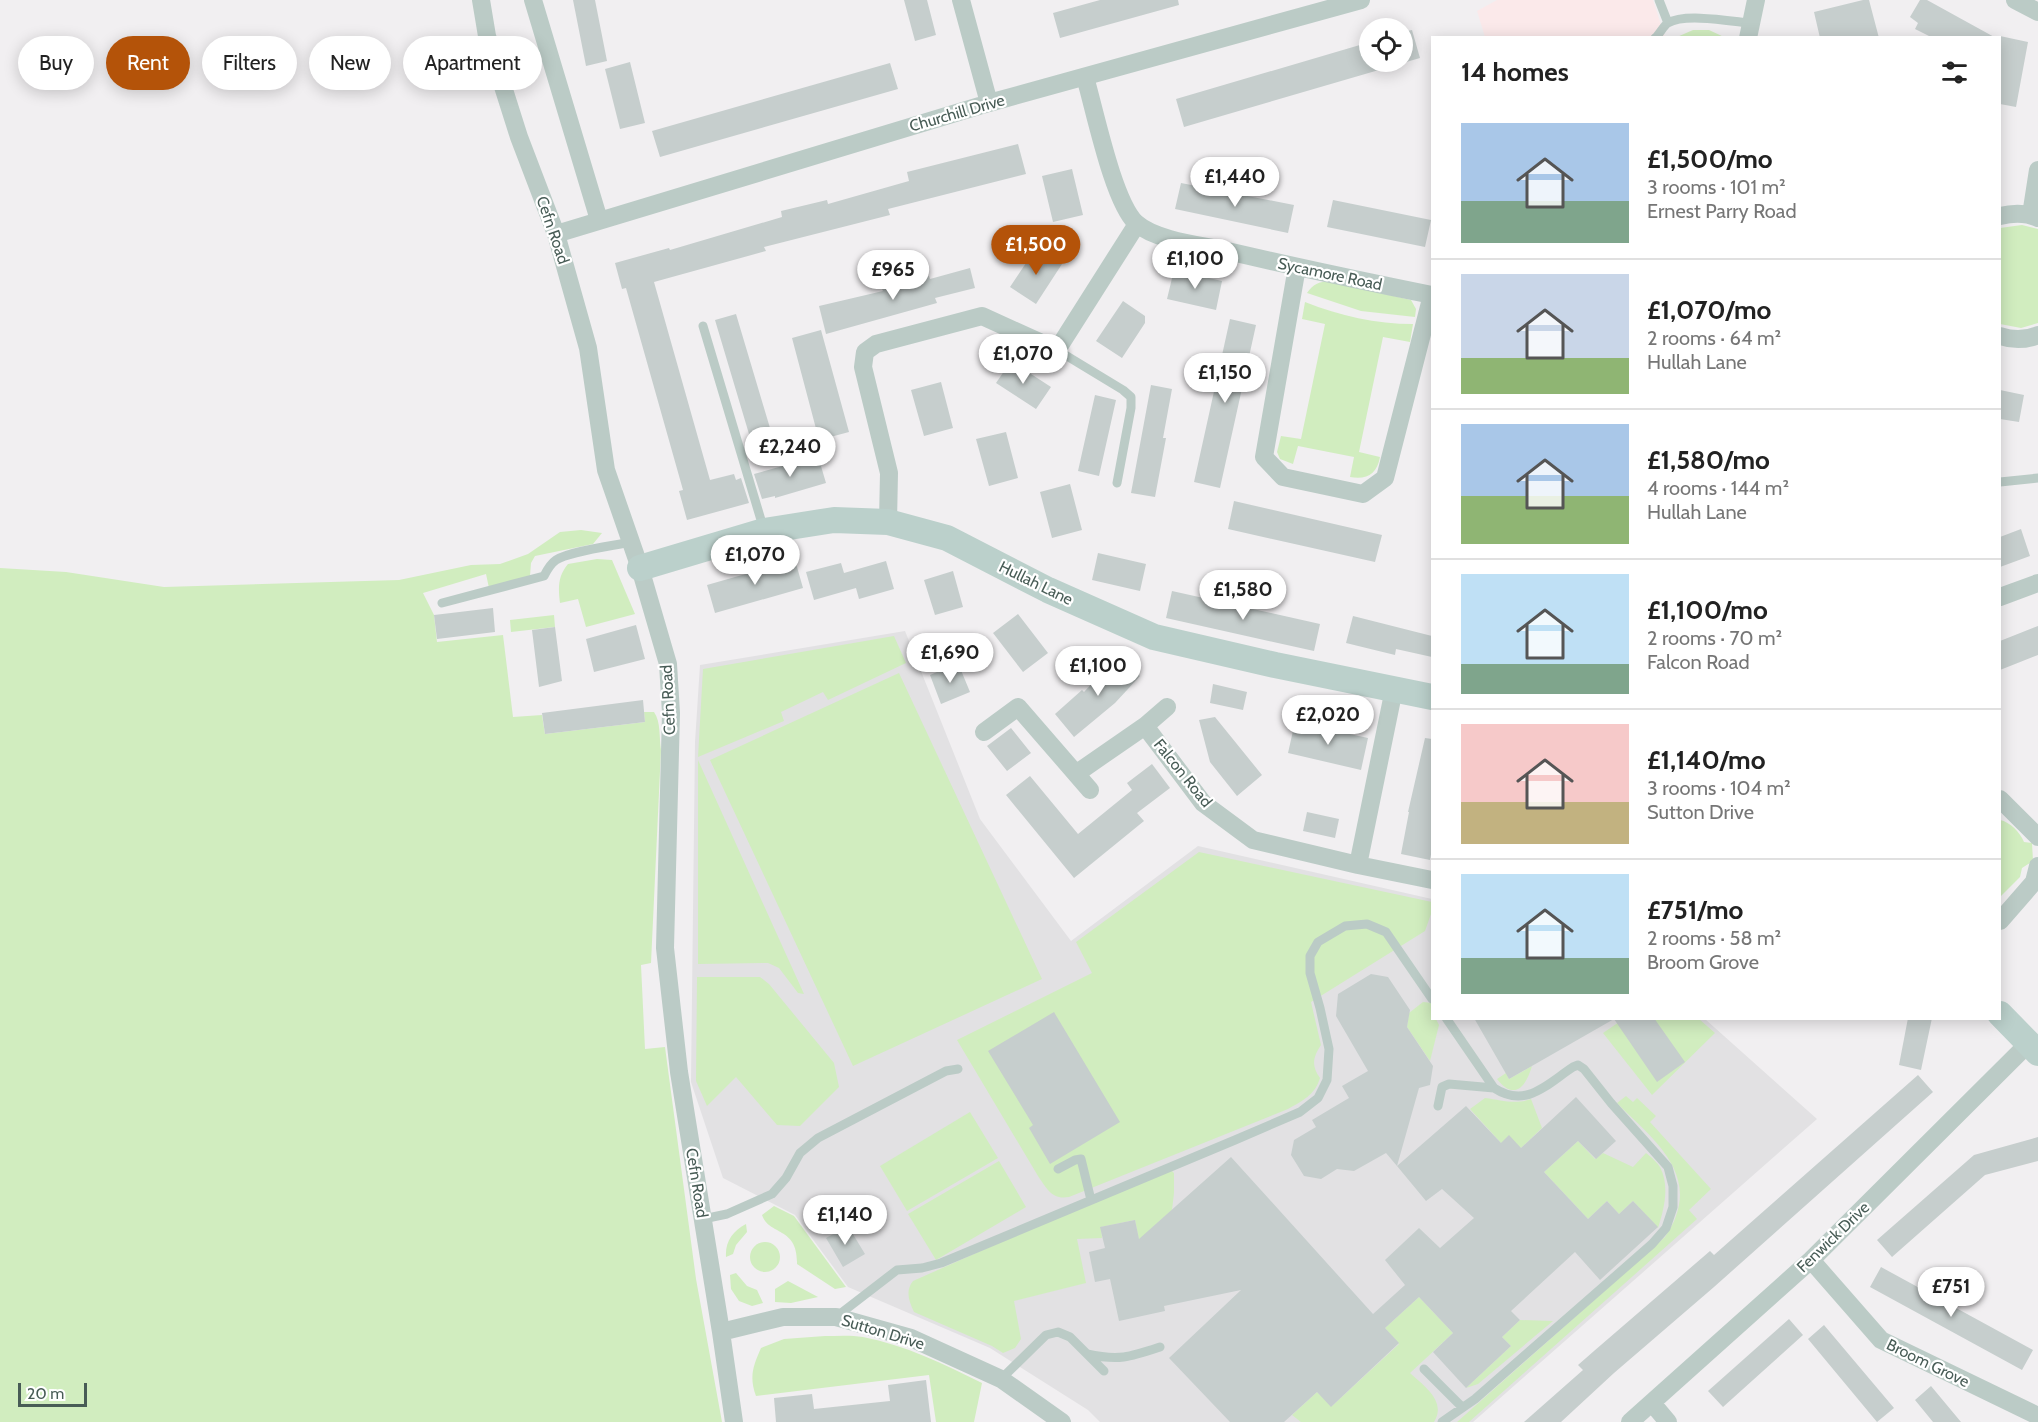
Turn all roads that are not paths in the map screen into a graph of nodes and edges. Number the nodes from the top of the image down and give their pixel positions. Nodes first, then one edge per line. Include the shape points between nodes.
1 (481, 0) edge
2 (533, 0) edge
3 (961, 0) edge
4 (1361, 0) edge
5 (1659, 0) edge
6 (1756, 0) edge
7 (2015, 0) edge
8 (2038, 12) edge
9 (1668, 23) junction
10 (1749, 30) edge
11 (1657, 36) edge
12 (1085, 78) junction
13 (989, 103) junction
14 (2038, 170) edge
15 (2001, 216) edge
16 (2034, 216) edge
17 (599, 220) junction
18 (1137, 224) junction
19 (556, 234) junction
20 (1297, 267) junction
21 (1431, 296) edge
22 (1431, 300) edge
23 (703, 326) dead end
24 (2038, 335) edge
25 (2001, 336) edge
26 (1057, 350) junction
27 (2038, 478) edge
28 (2001, 482) edge
29 (1117, 483) dead end
30 (888, 522) junction
31 (765, 531) junction
32 (631, 542) junction
33 (640, 568) junction
34 (2038, 583) edge
35 (2001, 597) edge
36 (442, 603) dead end
37 (1394, 689) junction
38 (1431, 697) edge
39 (1167, 707) dead end
40 (1145, 726) junction
41 (984, 732) dead end
42 (1077, 773) junction
43 (1090, 790) dead end
44 (2001, 800) edge
45 (2038, 837) edge
46 (1358, 865) junction
47 (2038, 866) edge
48 (1431, 880) edge
49 (2001, 920) edge
50 (1431, 998) edge
51 (2001, 1015) edge
52 (1447, 1020) edge
53 (2033, 1049) edge
54 (958, 1069) dead end
55 (1494, 1088) junction
56 (1438, 1106) dead end
57 (1058, 1169) dead end
58 (1091, 1200) junction
59 (703, 1219) junction
60 (1811, 1260) junction
61 (836, 1317) junction
62 (721, 1332) junction
63 (1161, 1347) dead end
64 (1086, 1353) junction
65 (1424, 1369) dead end
66 (1104, 1371) dead end
67 (1001, 1379) junction
68 (1652, 1403) junction
69 (1462, 1407) junction
70 (2038, 1416) edge
71 (734, 1422) edge
72 (1062, 1422) edge
73 (1442, 1422) edge
74 (1630, 1422) edge
75 (1668, 1422) edge

1 - 19 street, Cefn Road via 497,69
2 - 17 street
3 - 13 street
4 - 12 street, Churchill Drive
5 - 9 lane
6 - 10 street
7 - 8 street
9 - 10 lane via 1707,18
9 - 11 lane
12 - 13 street, Churchill Drive
12 - 18 street via 1115,183 1125,208
13 - 17 street, Churchill Drive
14 - 16 street
15 - 16 street
17 - 19 street, Churchill Drive
18 - 20 street, Sycamore Road via 1160,236
18 - 26 street
19 - 32 street, Cefn Road via 588,348 606,470
20 - 21 street, Sycamore Road
20 - 22 street via 1264,457 1283,477 1363,494 1385,478
23 - 31 lane
24 - 25 street
26 - 29 lane via 1131,397
26 - 30 street via 982,316 876,344 865,352 863,368 889,473
27 - 28 lane
30 - 31 street, Hullah Lane via 834,520
30 - 37 street, Hullah Lane via 947,538 1048,590 1154,637
31 - 33 street, Hullah Lane
32 - 33 street, Cefn Road
32 - 36 lane via 567,555 555,561 544,576
33 - 59 street, Cefn Road via 668,664 671,713 665,948 679,1072
34 - 35 street
37 - 38 street, Hullah Lane
37 - 46 street
39 - 40 street, Falcon Road
40 - 42 street, Falcon Road
40 - 46 street, Falcon Road via 1203,803 1253,840
41 - 42 street via 1018,707
42 - 43 street
44 - 45 street
46 - 48 street, Falcon Road
47 - 49 street via 2034,882
50 - 58 lane via 1386,932 1367,924 1345,926 1318,942 1310,956 1310,973 1329,1049 1327,1080 1318,1098 1300,1112
51 - 53 street
52 - 55 lane
53 - 60 street, Fenwick Drive
54 - 59 lane via 946,1071 818,1138 800,1153 772,1194 727,1214
55 - 56 lane via 1449,1084 1442,1087
55 - 69 lane via 1514,1098 1524,1096 1578,1065 1668,1167 1673,1207 1666,1228 1652,1244
57 - 58 lane via 1081,1159
58 - 61 lane via 941,1263 897,1270
59 - 62 street, Cefn Road
60 - 68 street, Fenwick Drive
60 - 70 street, Broom Grove via 1881,1340
61 - 62 street, Sutton Drive via 783,1317
61 - 67 street, Sutton Drive via 912,1338
62 - 71 street, Cefn Road
63 - 64 lane via 1120,1359
64 - 66 lane
64 - 67 lane via 1070,1337 1058,1332 1046,1335
65 - 69 lane
67 - 72 street, Sutton Drive
68 - 74 street, Fenwick Drive
68 - 75 street
69 - 73 lane

